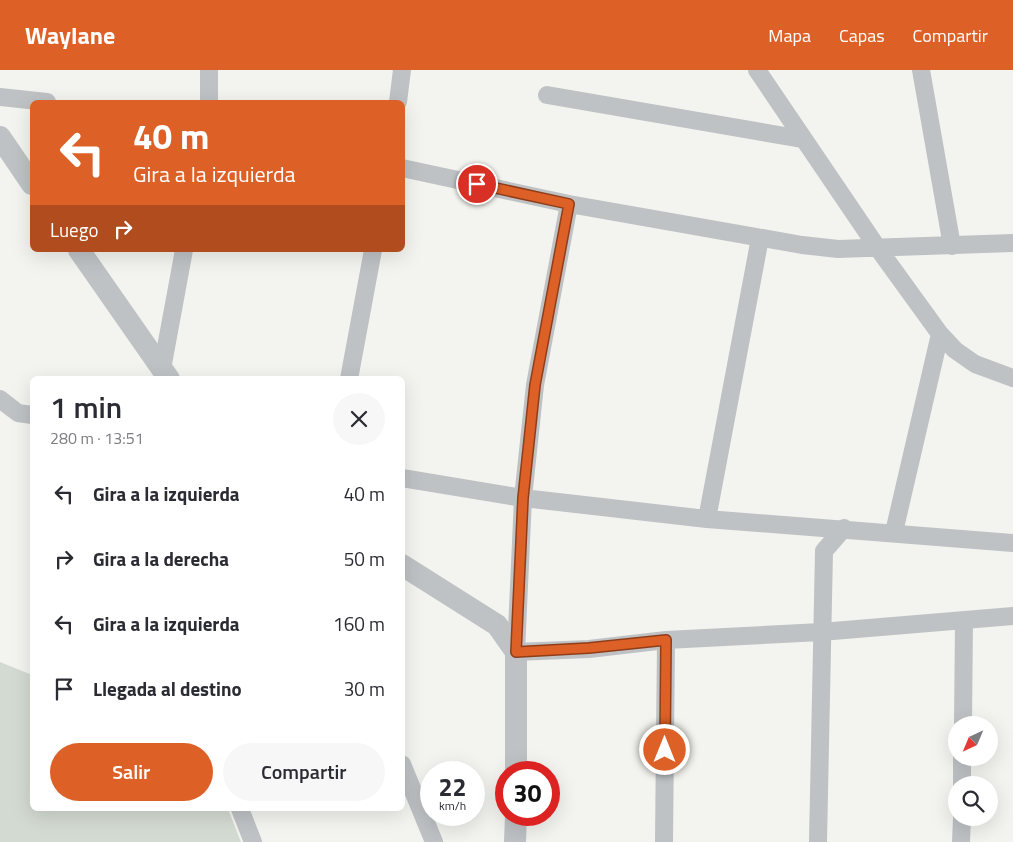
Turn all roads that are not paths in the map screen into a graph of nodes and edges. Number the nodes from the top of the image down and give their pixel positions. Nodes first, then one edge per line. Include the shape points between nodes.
1 (210, 70) edge
2 (402, 70) edge
3 (757, 70) edge
4 (921, 70) edge
5 (547, 95) dead end
6 (0, 97) edge
7 (30, 100) edge
8 (209, 100) edge
9 (398, 100) edge
10 (0, 137) edge
11 (802, 139) junction
12 (405, 169) edge
13 (30, 181) edge
14 (569, 204) junction
15 (760, 238) junction
16 (1013, 243) edge
17 (952, 246) junction
18 (877, 247) junction
19 (80, 252) edge
20 (184, 252) edge
21 (374, 252) edge
22 (940, 334) junction
23 (165, 374) edge
24 (350, 376) edge
25 (1013, 378) edge
26 (0, 399) edge
27 (30, 415) edge
28 (405, 478) edge
29 (523, 498) junction
30 (707, 519) junction
31 (844, 528) junction
32 (894, 532) junction
33 (1013, 543) edge
34 (405, 567) edge
35 (1013, 616) edge
36 (964, 620) junction
37 (821, 632) junction
38 (666, 640) junction
39 (516, 652) junction
40 (963, 716) edge
41 (516, 761) edge
42 (405, 771) edge
43 (241, 811) edge
44 (516, 826) edge
45 (962, 826) edge
46 (253, 842) edge
47 (434, 842) edge
48 (515, 842) edge
49 (664, 842) edge
50 (818, 842) edge
51 (961, 842) edge

1 - 8 street
2 - 9 street
3 - 11 street
4 - 17 street
5 - 11 street
6 - 7 street
10 - 13 street
11 - 18 street
12 - 14 street
14 - 15 street
14 - 29 street via 535,385
15 - 18 street via 838,249
15 - 30 street
16 - 17 street
17 - 18 street
18 - 22 street
19 - 23 street
20 - 23 street
21 - 24 street
22 - 25 street via 975,364
22 - 32 street
26 - 27 street via 18,413
28 - 29 street
29 - 30 street
29 - 39 street
30 - 31 street
31 - 32 street
31 - 37 street via 824,552
32 - 33 street
34 - 39 street via 497,625
35 - 36 street
36 - 37 street
36 - 40 street
37 - 38 street
37 - 50 street
38 - 39 street
38 - 49 street
39 - 41 street
42 - 47 street
43 - 46 street
44 - 48 street
45 - 51 street

